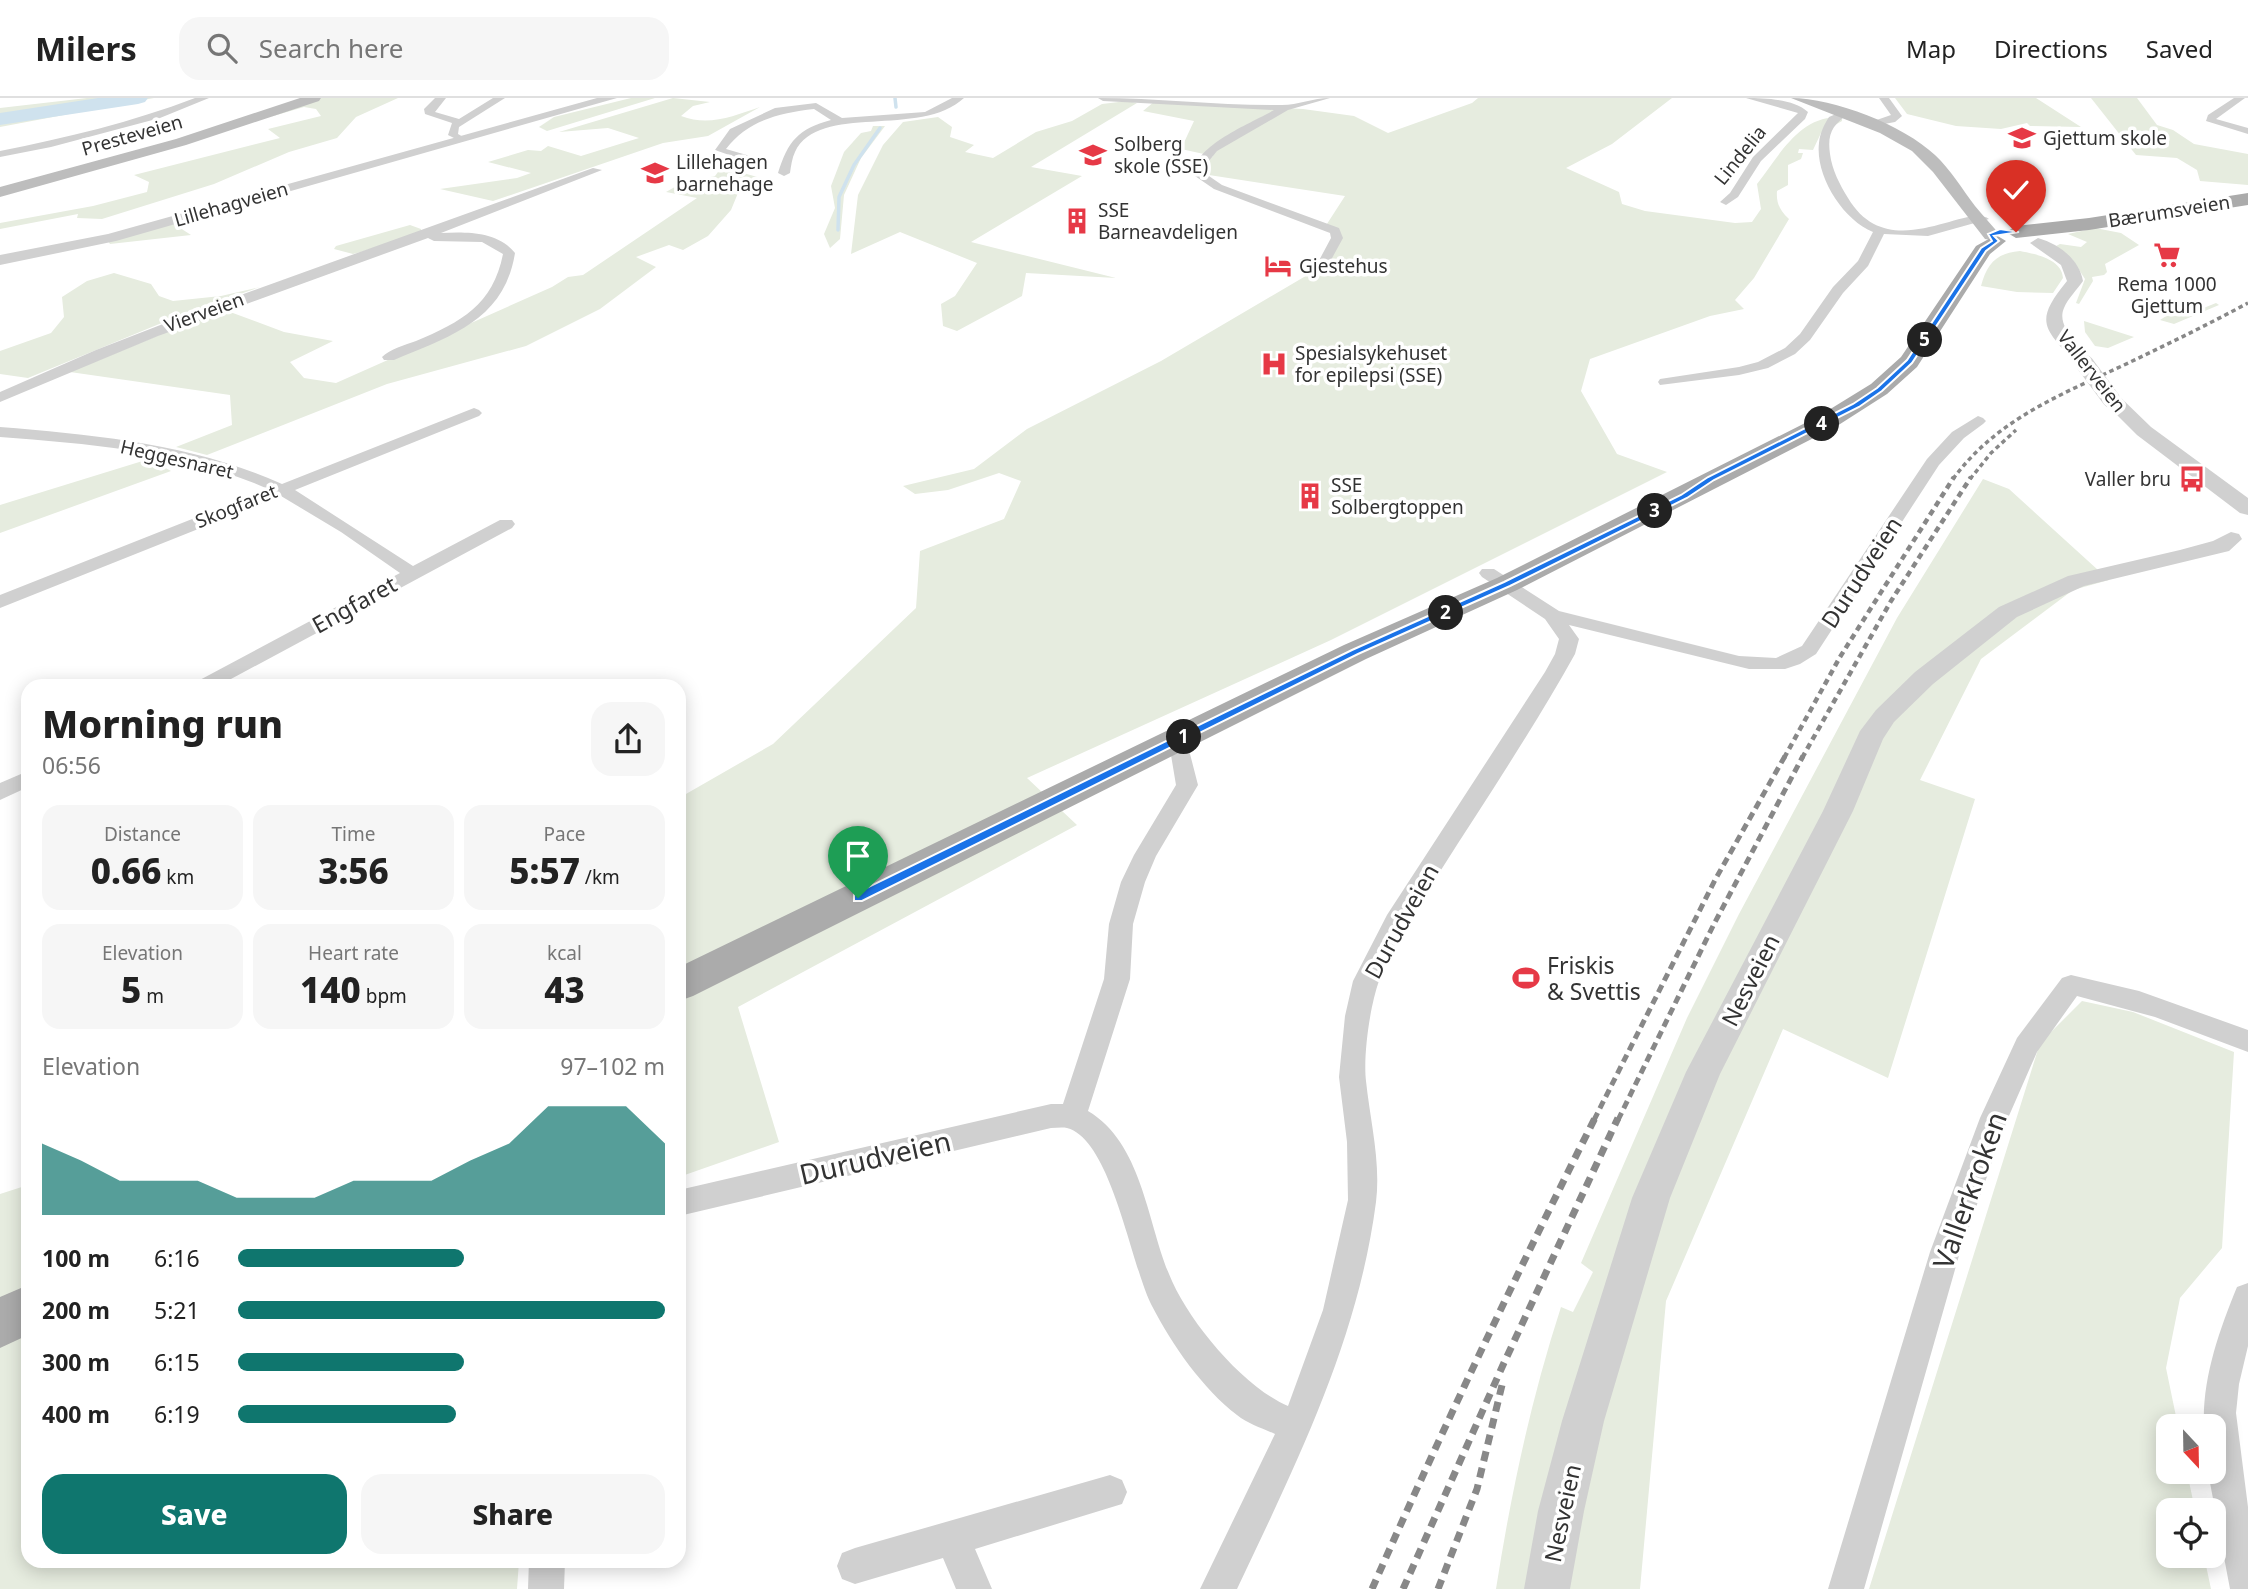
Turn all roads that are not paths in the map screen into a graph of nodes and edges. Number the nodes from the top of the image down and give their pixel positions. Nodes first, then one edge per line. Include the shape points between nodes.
1 (204, 98) edge
2 (314, 98) edge
3 (441, 98) edge
4 (500, 98) edge
5 (611, 98) edge
6 (827, 98) edge
7 (959, 98) edge
8 (1102, 98) edge
9 (1325, 98) edge
10 (1751, 98) edge
11 (1798, 98) edge
12 (1884, 98) edge
13 (2240, 98) edge
14 (816, 106) junction
15 (1284, 108) junction
16 (1843, 114) junction
17 (839, 121) junction
18 (459, 122) junction
19 (1872, 125) junction
20 (2248, 131) edge
21 (468, 136) junction
22 (0, 154) edge
23 (753, 160) dead end
24 (597, 170) dead end
25 (784, 173) dead end
26 (0, 192) edge
27 (2248, 199) edge
28 (1726, 202) dead end
29 (1879, 232) junction
30 (2005, 233) junction
31 (413, 239) junction
32 (0, 260) edge
33 (1321, 268) dead end
34 (389, 357) dead end
35 (1665, 382) dead end
36 (0, 398) edge
37 (474, 413) dead end
38 (1978, 421) dead end
39 (0, 432) edge
40 (280, 489) junction
41 (506, 524) dead end
42 (2244, 533) edge
43 (411, 573) junction
44 (1498, 578) junction
45 (0, 602) edge
46 (1552, 615) junction
47 (217, 679) edge
48 (1182, 755) dead end
49 (21, 782) edge
50 (0, 792) edge
51 (686, 982) edge
52 (2248, 1041) edge
53 (1072, 1117) junction
54 (686, 1201) edge
55 (2248, 1298) edge
56 (21, 1312) edge
57 (0, 1323) edge
58 (1296, 1426) junction
59 (1110, 1492) dead end
60 (953, 1537) junction
61 (855, 1566) dead end
62 (547, 1568) edge
63 (546, 1589) edge
64 (974, 1589) edge
65 (1218, 1589) edge
66 (1546, 1589) edge
67 (1846, 1589) edge
68 (2248, 1589) edge

1 - 22 street via 132,123
2 - 26 main road, Presteveien
3 - 18 street via 431,104 430,114
4 - 18 street
5 - 21 street, Lillehagveien
6 - 14 street
7 - 17 street via 927,114
8 - 15 street
9 - 15 street
10 - 28 street, Lindelia via 1803,112 1757,159
11 - 16 main road
12 - 19 street via 1897,116
13 - 20 street via 2211,121
14 - 17 street
14 - 23 street via 775,111 734,131 720,150
15 - 33 street via 1213,149 1202,160 1201,176 1257,204 1335,231 1337,238
16 - 19 main road
16 - 29 street via 1834,117 1825,135 1825,165 1851,211
17 - 25 street via 796,139 788,150
18 - 21 street via 452,131
19 - 30 main road, Vallerveien via 1926,155
21 - 32 street, Lillehagveien via 110,238
24 - 31 street, Vierveien
27 - 30 main road, Bærumsveien via 2089,224 2042,236
29 - 30 street
29 - 35 street via 1864,263 1790,351 1739,371
30 - 42 street, Vallerveien, bridge via 2071,267 2074,281 2053,316 2061,333 2111,399
30 - 44 main road, Bærumsveien via 1992,255 1975,265 1909,362 1879,389 1828,422 1684,496
31 - 34 street, Vierveien via 454,236 492,240 509,253 509,260 499,292 488,306
31 - 36 street, Vierveien via 167,326
37 - 40 street, Skogfaret
38 - 46 street, Durudveien via 1933,462 1810,650 1798,659 1769,666 1739,662
39 - 40 street, Heggesnaret via 156,451 237,471
40 - 43 street, Heggesnaret
40 - 45 street, Skogfaret
41 - 43 street, Engfaret
42 - 66 street, Nesveien via 2185,556 2076,581 2008,612 1917,684 1870,737 1838,811 1703,1072 1651,1198 1583,1421
43 - 47 street, Engfaret
44 - 46 street, Durudveien
44 - 51 main road, Bærumsveien via 1405,618 1355,652
46 - 58 street, Durudveien via 1569,639 1565,654 1396,922 1366,981 1352,1077 1361,1142 1362,1200 1338,1310
48 - 53 street via 1187,785 1133,882 1121,924 1117,979
49 - 50 street
52 - 67 street, Vallerkroken via 2160,1006 2071,985 2052,1007 2026,1046 1999,1106 1945,1252
53 - 54 street, Durudveien via 1051,1116
53 - 58 street via 1092,1129 1110,1153 1126,1185 1161,1293 1208,1360 1248,1403
55 - 68 street via 2232,1346 2220,1411 2226,1487
56 - 57 main road
58 - 65 street, Durudveien
59 - 60 street
60 - 61 street
60 - 64 street
62 - 63 street

